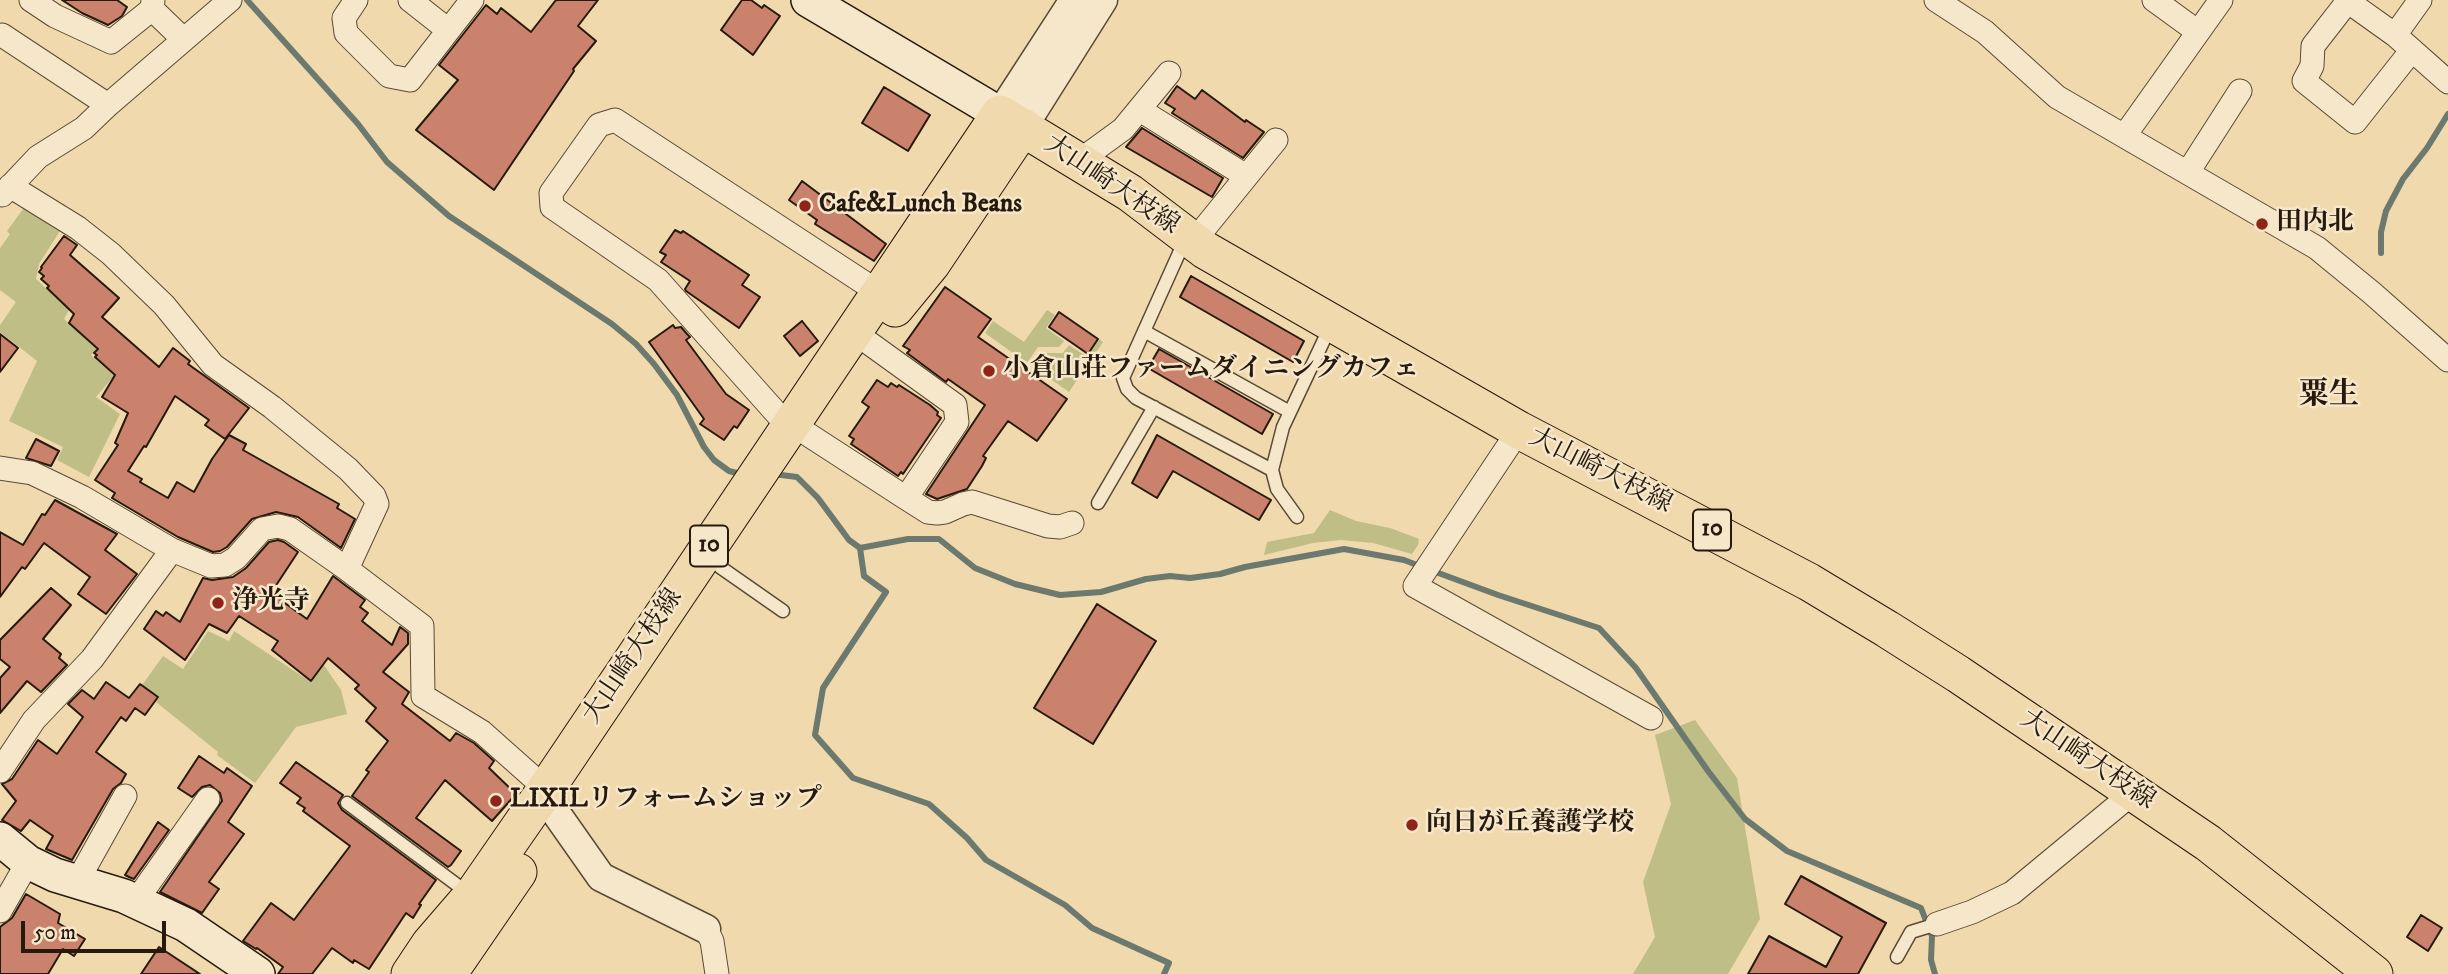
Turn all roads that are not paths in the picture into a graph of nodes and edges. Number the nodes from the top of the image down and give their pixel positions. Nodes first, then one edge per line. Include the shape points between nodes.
1 (31, 0) edge
2 (230, 0) edge
3 (356, 0) edge
4 (410, 0) edge
5 (472, 0) edge
6 (807, 0) edge
7 (1074, 0) edge
8 (1103, 0) edge
9 (1936, 0) edge
10 (2154, 0) edge
11 (2221, 0) edge
12 (2420, 0) edge
13 (2347, 1) edge
14 (153, 5) edge
15 (448, 30) junction
16 (2199, 32) junction
17 (2, 35) dead end
18 (183, 39) junction
19 (2403, 43) junction
20 (1169, 73) dead end
21 (2448, 82) edge
22 (2240, 91) dead end
23 (108, 104) junction
24 (1140, 110) junction
25 (1012, 120) junction
26 (2125, 135) junction
27 (1276, 140) dead end
28 (1079, 161) junction
29 (2188, 172) junction
30 (1246, 176) junction
31 (5, 192) edge
32 (1191, 240) junction
33 (889, 299) junction
34 (1332, 323) junction
35 (1144, 331) junction
36 (869, 343) junction
37 (2448, 360) edge
38 (1154, 407) junction
39 (1290, 412) junction
40 (800, 429) junction
41 (1519, 430) junction
42 (0, 468) edge
43 (1272, 470) junction
44 (906, 498) junction
45 (1098, 503) dead end
46 (1297, 517) dead end
47 (1072, 523) dead end
48 (172, 550) junction
49 (720, 567) junction
50 (347, 569) junction
51 (783, 611) dead end
52 (1651, 718) dead end
53 (0, 771) edge
54 (2134, 792) junction
55 (125, 796) dead end
56 (208, 799) dead end
57 (347, 803) dead end
58 (550, 803) junction
59 (0, 839) edge
60 (28, 862) junction
61 (77, 881) junction
62 (471, 896) junction
63 (135, 901) junction
64 (0, 911) edge
65 (1931, 926) joint
66 (706, 929) joint
67 (1897, 957) dead end
68 (258, 974) edge
69 (410, 974) edge
70 (448, 974) edge
71 (717, 974) edge
72 (2374, 974) edge

1 - 14 street via 111,42
2 - 18 street
3 - 15 street via 344,18 346,33 389,76 410,80
4 - 15 street
5 - 15 street
6 - 25 main road
7 - 25 street
8 - 25 street
9 - 26 street via 1985,32 2057,97
10 - 16 street
11 - 16 street
12 - 19 street
13 - 19 street
13 - 19 street via 2314,46 2312,66 2304,81 2355,122
14 - 18 street
16 - 26 street
17 - 23 street
18 - 23 street
19 - 21 street
20 - 24 street
22 - 29 street
23 - 31 street via 84,128 38,157
24 - 28 street via 1123,129
24 - 30 street
25 - 28 main road, 大山崎大枝線 / 10
25 - 33 main road, 大山崎大枝線 / 10 via 932,263
26 - 29 street
27 - 30 street
28 - 32 main road, 大山崎大枝線 / 10
29 - 37 street via 2317,248
30 - 32 street
31 - 50 street via 78,228 111,254 164,306 213,365 272,407 374,496 377,504
32 - 34 main road, 大山崎大枝線 / 10
32 - 35 lane via 1180,251
33 - 36 main road, 大山崎大枝線 / 10
33 - 40 main road, 大山崎大枝線 / 10
33 - 40 street via 615,120 599,125 551,193 552,207 658,280 778,415
34 - 39 lane
34 - 41 main road, 大山崎大枝線 / 10
35 - 38 lane via 1123,378 1136,398
35 - 39 lane
36 - 40 main road, 大山崎大枝線 / 10
36 - 44 street via 955,405 957,422
38 - 43 lane
38 - 45 lane
39 - 43 lane
40 - 44 street
40 - 49 main road, 大山崎大枝線 / 10
40 - 58 main road, 大山崎大枝線 / 10
41 - 52 street via 1415,586
41 - 54 main road, 大山崎大枝線 / 10 via 1809,582 1958,674
42 - 48 street via 32,473
43 - 46 lane via 1277,489
44 - 47 street via 928,512 945,512 972,502 1048,526
48 - 50 street via 211,566 225,565 262,529 278,526 290,529
48 - 53 street via 92,659 34,720
49 - 51 lane
49 - 58 main road, 大山崎大枝線 / 10
50 - 58 street via 422,626 423,696 482,732 536,780
54 - 65 street via 2012,893
54 - 72 main road, 大山崎大枝線 / 10 via 2208,843
55 - 61 street
56 - 63 street
57 - 62 lane
58 - 62 main road, 大山崎大枝線 / 10
58 - 66 street via 601,877
58 - 70 main road, 大山崎大枝線 / 10
59 - 60 main road
60 - 61 main road
60 - 64 street
61 - 63 main road
62 - 69 main road, 大山崎大枝線 / 10
63 - 68 main road via 186,925
65 - 67 lane via 1911,932
66 - 71 street

